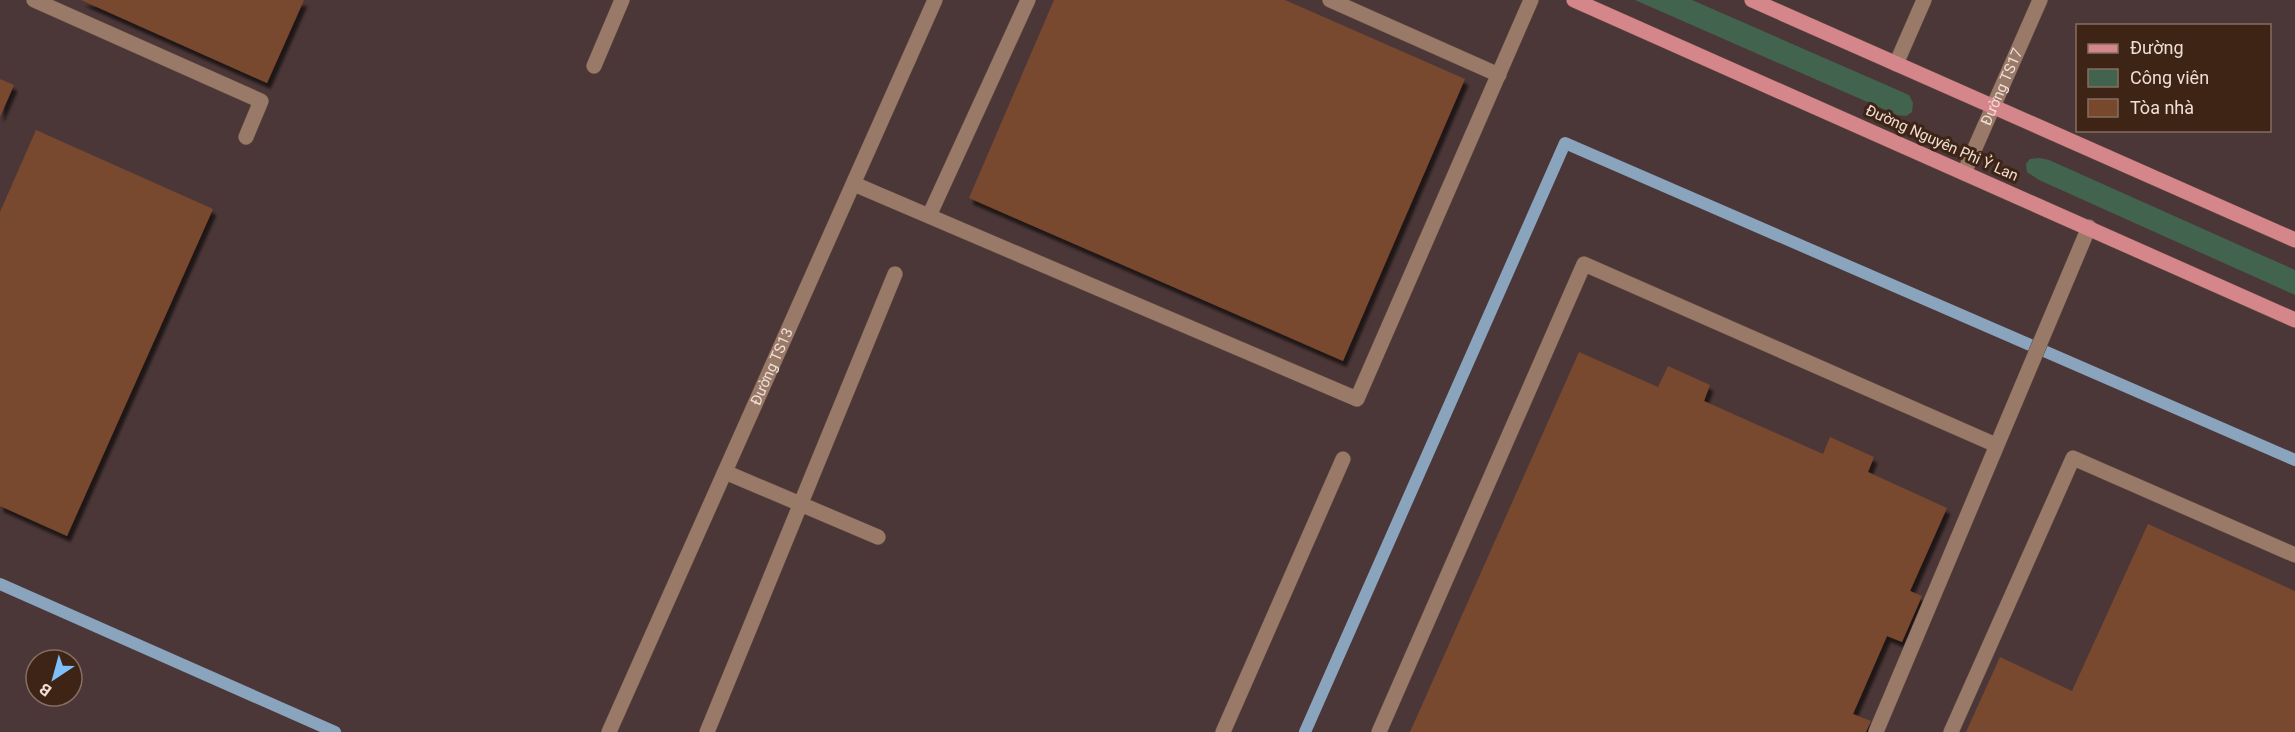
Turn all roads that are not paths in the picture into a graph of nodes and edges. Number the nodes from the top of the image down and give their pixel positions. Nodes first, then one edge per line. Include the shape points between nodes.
1 (34, 0) edge
2 (622, 0) edge
3 (935, 0) edge
4 (1028, 0) edge
5 (1330, 0) edge
6 (1531, 0) edge
7 (1574, 0) edge
8 (1752, 0) edge
9 (1924, 0) edge
10 (2040, 0) edge
11 (1896, 64) junction
12 (594, 66) dead end
13 (1499, 75) junction
14 (1993, 107) junction
15 (246, 137) dead end
16 (1965, 173) junction
17 (854, 184) junction
18 (929, 216) junction
19 (2089, 227) junction
20 (2295, 240) edge
21 (895, 274) dead end
22 (2295, 320) edge
23 (1996, 445) junction
24 (1343, 459) dead end
25 (725, 472) junction
26 (800, 504) junction
27 (878, 537) dead end
28 (2295, 555) edge
29 (609, 732) edge
30 (707, 732) edge
31 (1223, 732) edge
32 (1379, 732) edge
33 (1876, 732) edge
34 (1951, 732) edge

1 - 15 street via 261,101
2 - 12 street
3 - 17 street, Đường TS13
4 - 18 street
5 - 13 street
6 - 13 street
7 - 16 main road, Đường Nguyên Phi Ỷ Lan
8 - 11 main road
9 - 11 street
10 - 14 street, Đường TS17
11 - 14 main road
13 - 18 street via 1357,399
14 - 16 street, Đường TS17
14 - 20 main road
16 - 19 main road, Đường Nguyên Phi Ỷ Lan
17 - 18 street
17 - 25 street, Đường TS13
19 - 22 main road, Đường Nguyên Phi Ỷ Lan
19 - 23 street
21 - 26 street
23 - 32 street via 1584,264
23 - 33 street
24 - 31 street
25 - 26 street
25 - 29 street, Đường TS13
26 - 27 street
26 - 30 street
28 - 34 street via 2073,458

